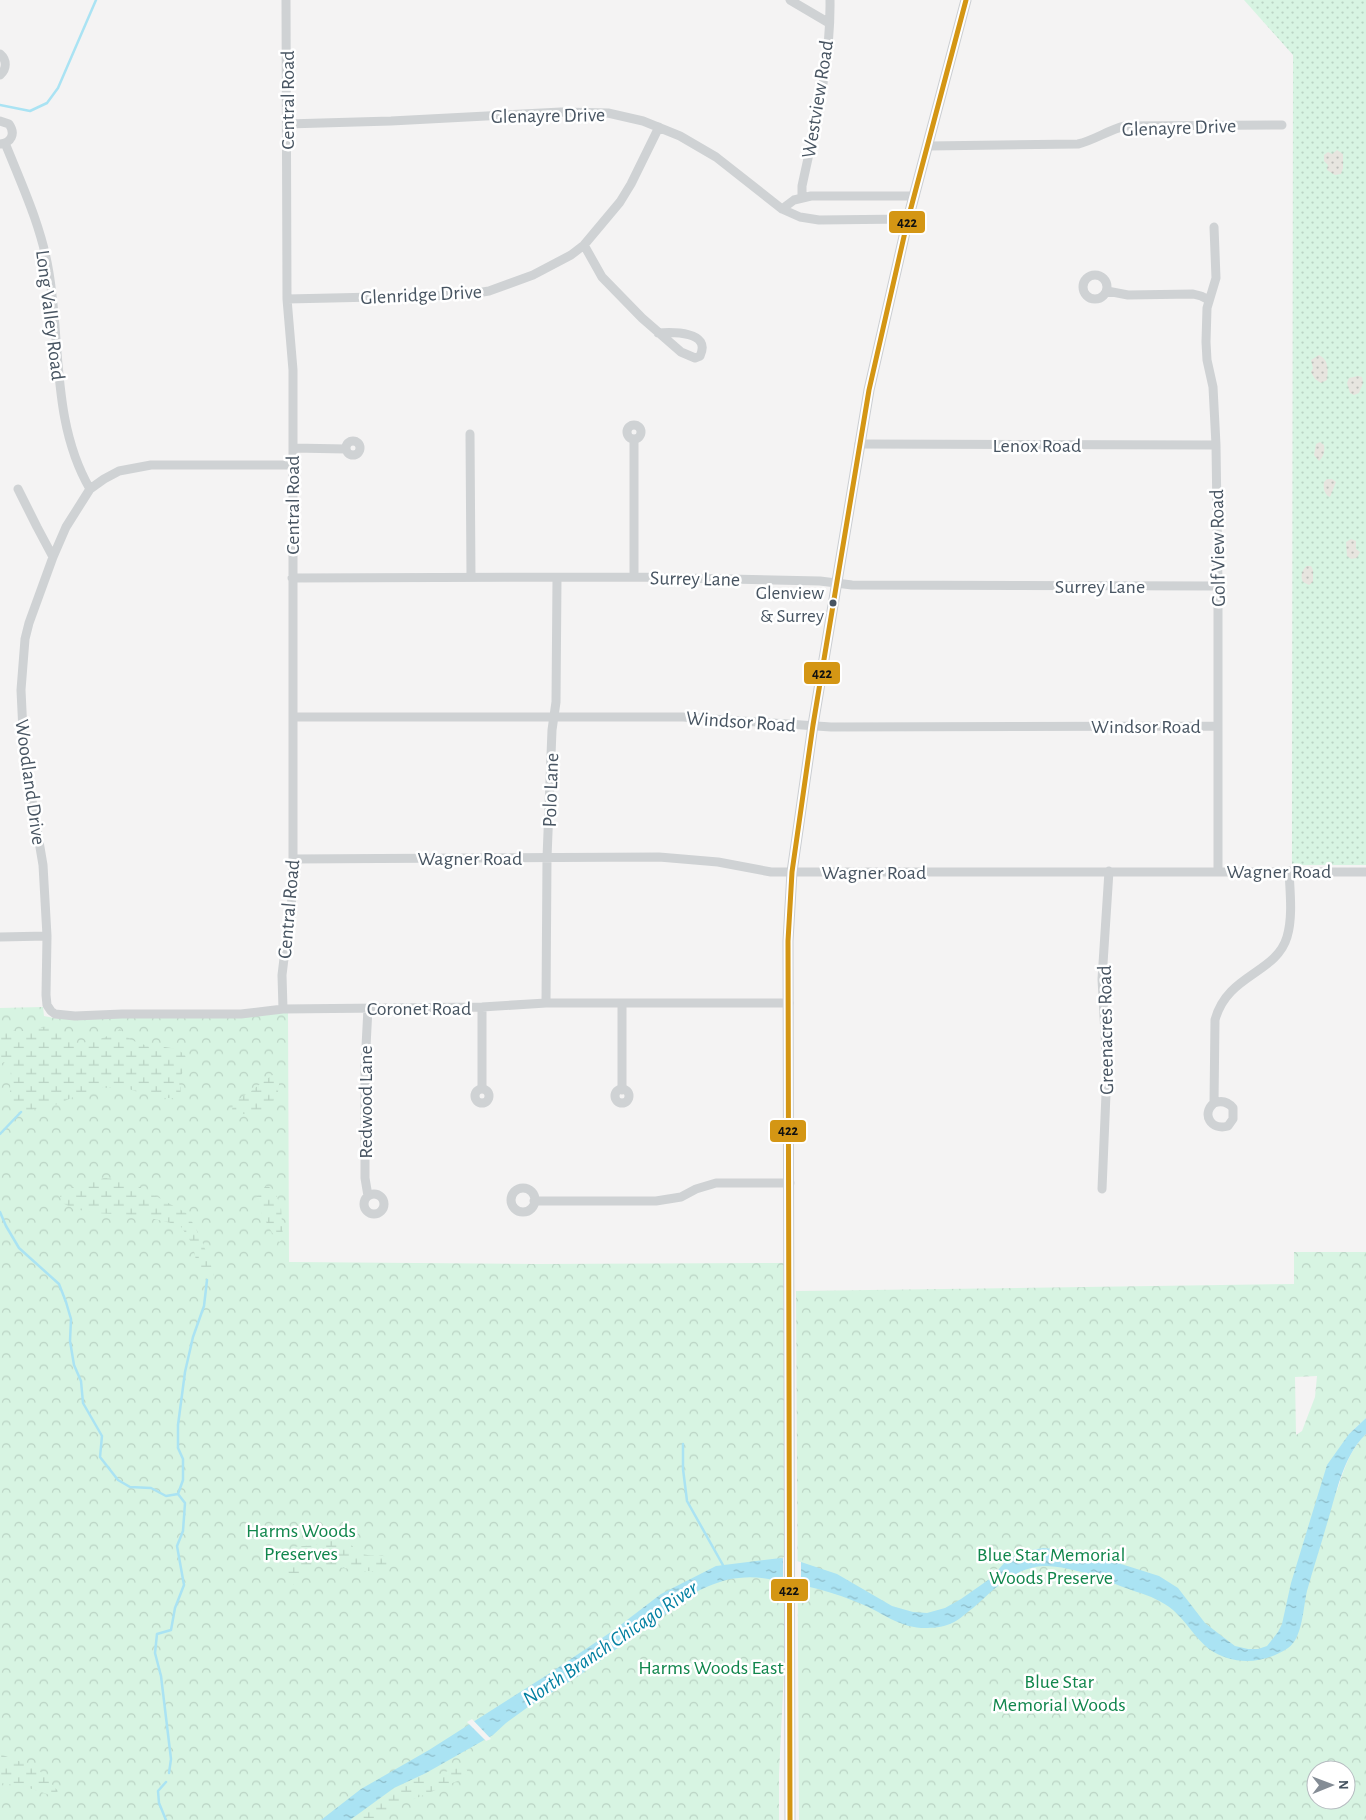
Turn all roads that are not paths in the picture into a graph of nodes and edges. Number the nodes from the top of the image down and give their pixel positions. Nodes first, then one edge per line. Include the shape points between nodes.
1 (286, 0) edge
2 (790, 0) edge
3 (830, 0) edge
4 (966, 0) edge
5 (829, 23) junction
6 (0, 54) edge
7 (0, 75) edge
8 (0, 121) edge
9 (287, 124) junction
10 (1282, 125) dead end
11 (659, 127) junction
12 (2, 143) edge
13 (929, 146) junction
14 (915, 196) junction
15 (802, 197) junction
16 (782, 209) junction
17 (908, 219) junction
18 (1214, 227) dead end
19 (584, 244) junction
20 (1107, 291) dead end
21 (287, 299) junction
22 (1209, 300) junction
23 (658, 333) dead end
24 (470, 434) dead end
25 (634, 439) dead end
26 (859, 444) junction
27 (1216, 445) junction
28 (293, 448) junction
29 (346, 449) dead end
30 (292, 465) junction
31 (18, 489) dead end
32 (90, 490) junction
33 (53, 557) junction
34 (471, 577) junction
35 (634, 577) junction
36 (292, 578) junction
37 (557, 578) junction
38 (836, 583) junction
39 (1218, 586) junction
40 (293, 717) junction
41 (554, 717) junction
42 (813, 725) junction
43 (1218, 726) junction
44 (547, 858) junction
45 (293, 859) junction
46 (1109, 871) junction
47 (1218, 871) junction
48 (1289, 871) junction
49 (792, 872) junction
50 (1366, 872) edge
51 (47, 936) junction
52 (0, 937) edge
53 (546, 1003) junction
54 (622, 1003) junction
55 (789, 1003) junction
56 (482, 1007) junction
57 (368, 1008) junction
58 (283, 1009) junction
59 (51, 1011) joint
60 (482, 1088) dead end
61 (622, 1090) dead end
62 (1214, 1103) dead end
63 (790, 1183) junction
64 (1102, 1189) dead end
65 (368, 1196) dead end
66 (534, 1201) dead end
67 (790, 1820) edge

1 - 9 street, Central Road
2 - 5 street
3 - 5 street, Westview Road
4 - 13 main road
5 - 15 street, Westview Road via 825,74
6 - 7 street via 6,65
8 - 12 street, Long Valley Road via 10,124 13,131 11,138
9 - 11 street, Glenayre Drive via 590,112 627,116
9 - 21 street, Central Road
10 - 13 street, Glenayre Drive via 1125,126 1078,144
11 - 16 street, Glenayre Drive via 716,157
11 - 19 street, Glenridge Drive via 620,202
12 - 32 street, Long Valley Road via 30,208 47,261 64,415 79,469
13 - 14 main road
14 - 15 street
14 - 17 main road
15 - 16 street via 787,203
16 - 17 street, Glenayre Drive via 810,219
17 - 26 main road
18 - 22 street, Golf View Road via 1216,278
19 - 21 street, Glenridge Drive via 572,255 489,291 464,295
19 - 23 street via 608,283
20 - 22 street via 1128,295 1193,294
21 - 28 street, Central Road via 293,370
22 - 27 street, Golf View Road via 1206,351 1213,387
24 - 34 street
25 - 35 street
26 - 27 street, Lenox Road
26 - 38 main road
27 - 39 street, Golf View Road
28 - 29 street
28 - 30 street, Central Road
30 - 32 street, Woodland Drive via 151,465 119,471
30 - 36 street, Central Road
31 - 33 street
32 - 33 street, Woodland Drive via 70,519
33 - 51 street, Woodland Drive via 25,639 21,690 24,753 43,866
34 - 36 street, Surrey Lane
34 - 37 street, Surrey Lane
35 - 37 street, Surrey Lane
35 - 38 street, Surrey Lane
36 - 40 street, Central Road
37 - 41 street, Polo Lane
38 - 39 street, Surrey Lane
38 - 42 main road
39 - 43 street, Golf View Road
40 - 41 street, Windsor Road
40 - 45 street, Central Road
41 - 42 street, Windsor Road via 704,717
41 - 44 street, Polo Lane
42 - 43 street, Windsor Road
42 - 49 main road
43 - 47 street, Golf View Road
44 - 45 street, Wagner Road
44 - 49 street, Wagner Road via 659,857
44 - 53 street, Polo Lane
45 - 58 street, Central Road via 291,916 282,975
46 - 47 street, Wagner Road
46 - 49 street, Wagner Road
46 - 64 street, Greenacres Road via 1102,978 1107,1070
47 - 48 street, Wagner Road
48 - 50 street, Wagner Road
48 - 62 street via 1287,939 1275,956 1235,986 1218,1009 1215,1020
49 - 55 main road
51 - 52 street
51 - 59 street, Woodland Drive via 46,995
53 - 54 street, Coronet Road
53 - 56 street, Coronet Road
54 - 55 street, Coronet Road
54 - 61 street
55 - 63 main road
56 - 57 street, Coronet Road
56 - 60 street
57 - 58 street, Coronet Road
57 - 65 street, Redwood Lane via 365,1178
58 - 59 street, Coronet Road via 241,1014 75,1016
63 - 66 street via 716,1183 681,1197 656,1201
63 - 67 main road

